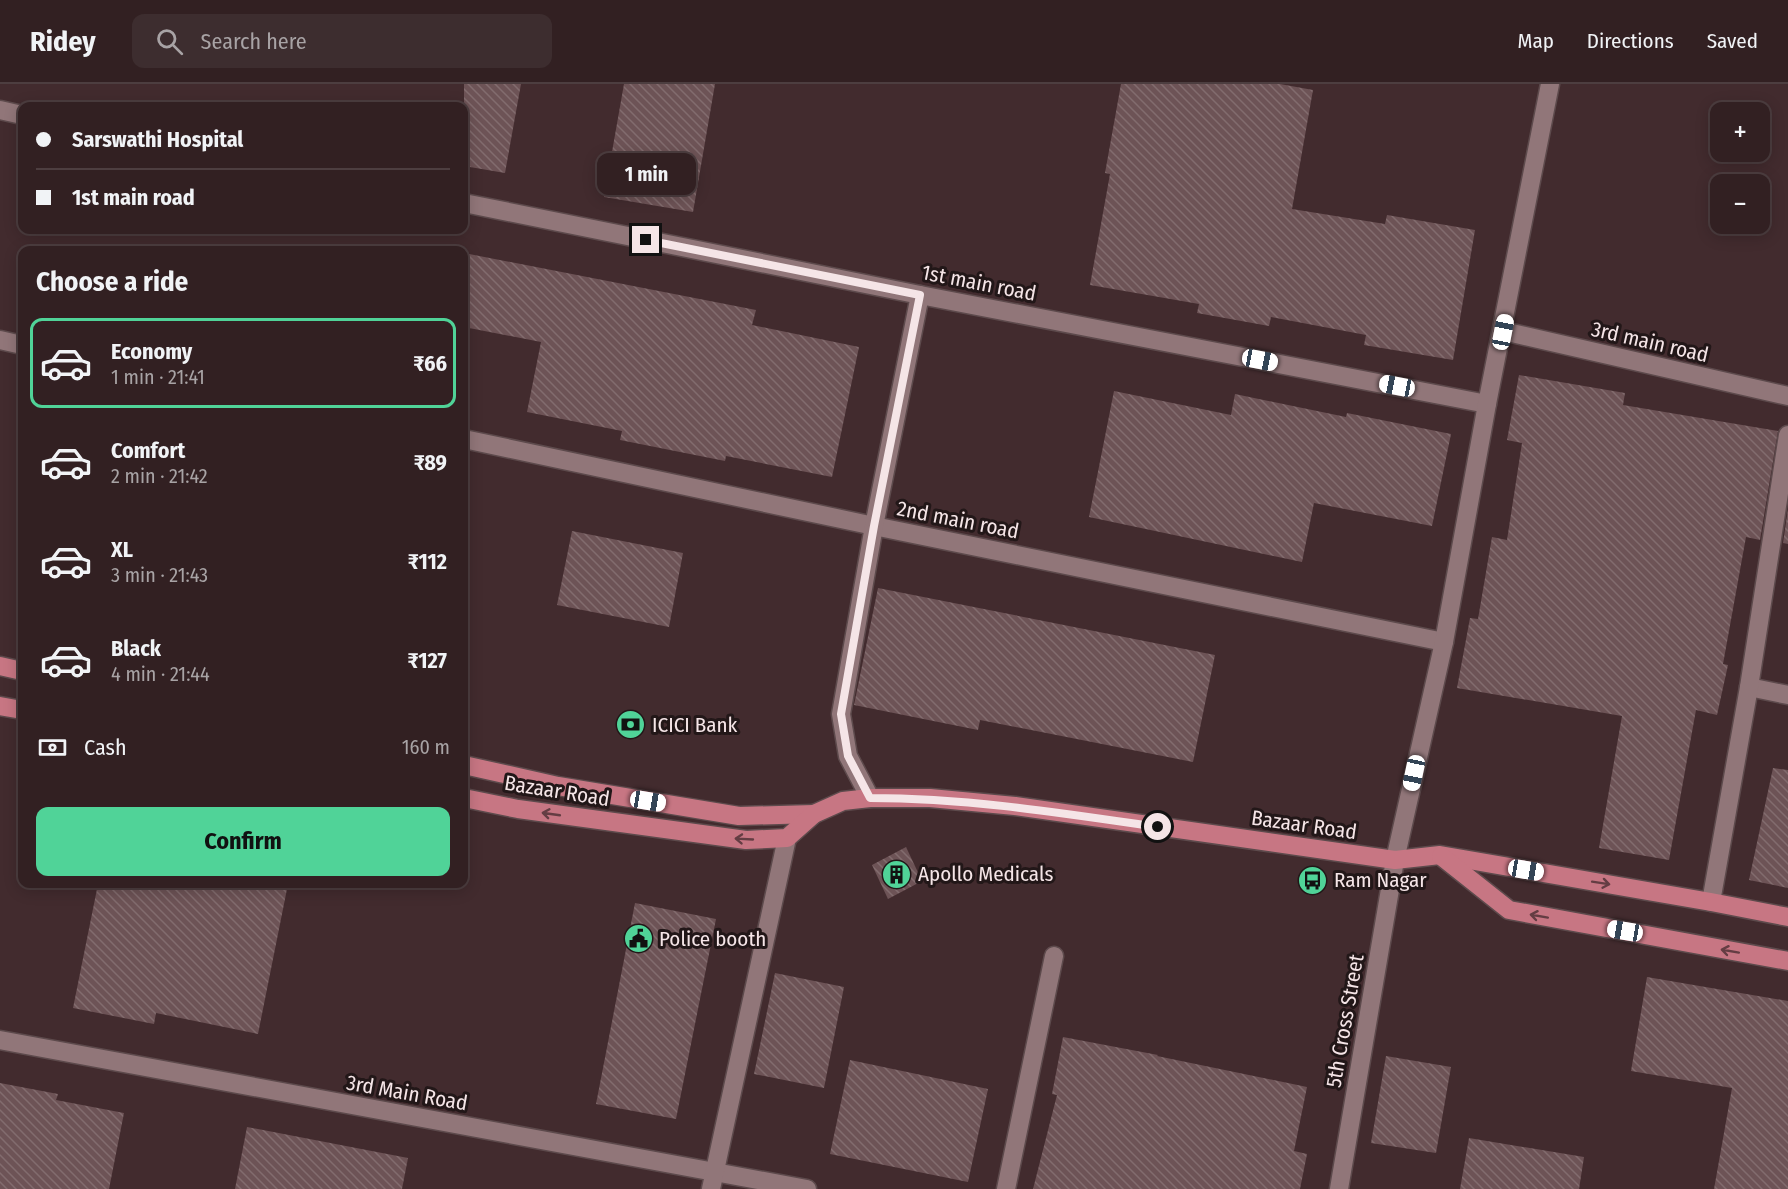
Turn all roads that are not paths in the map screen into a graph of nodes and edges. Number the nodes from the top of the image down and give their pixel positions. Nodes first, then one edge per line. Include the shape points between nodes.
1 (1550, 84) edge
2 (0, 110) edge
3 (18, 114) edge
4 (468, 204) edge
5 (920, 295) junction
6 (1503, 332) junction
7 (0, 340) edge
8 (18, 344) edge
9 (1788, 396) edge
10 (1487, 404) junction
11 (1788, 435) edge
12 (468, 440) edge
13 (874, 526) junction
14 (1443, 642) junction
15 (0, 666) edge
16 (18, 670) edge
17 (1749, 687) junction
18 (1788, 695) edge
19 (0, 706) edge
20 (18, 709) edge
21 (468, 766) edge
22 (870, 798) junction
23 (468, 799) edge
24 (814, 814) junction
25 (787, 838) junction
26 (1440, 855) junction
27 (1395, 860) junction
28 (1711, 902) junction
29 (1788, 917) edge
30 (1054, 956) dead end
31 (1788, 961) edge
32 (0, 1040) edge
33 (713, 1181) edge
34 (807, 1189) edge
35 (1006, 1189) edge
36 (1339, 1189) edge

1 - 6 street, 5th Cross Street
2 - 3 street
4 - 5 street, 1st main road
5 - 10 street, 1st main road
5 - 13 street
6 - 9 street, 3rd main road
6 - 10 street, 5th Cross Street
7 - 8 street
10 - 14 street, 5th Cross Street
11 - 17 street
12 - 13 street, 2nd main road
13 - 14 street, 2nd main road
13 - 22 street via 841,714 848,756
14 - 27 street, 5th Cross Street
15 - 16 main road
17 - 18 street
17 - 28 street
19 - 20 main road
21 - 24 main road, Bazaar Road via 558,786 739,816
22 - 24 main road, Bazaar Road via 843,801
22 - 27 main road, Bazaar Road via 930,798 1015,806
25 -> 23 main road, Bazaar Road via 734,839
24 - 25 main road, Bazaar Road
25 - 33 street
26 - 27 main road, Bazaar Road
26 -> 28 main road, Bazaar Road
31 -> 26 main road via 1509,910
27 - 36 street, 5th Cross Street
28 - 29 main road, Bazaar Road
30 - 35 street
32 - 33 street, 3rd Main Road
33 - 34 street, 3rd Main Road

